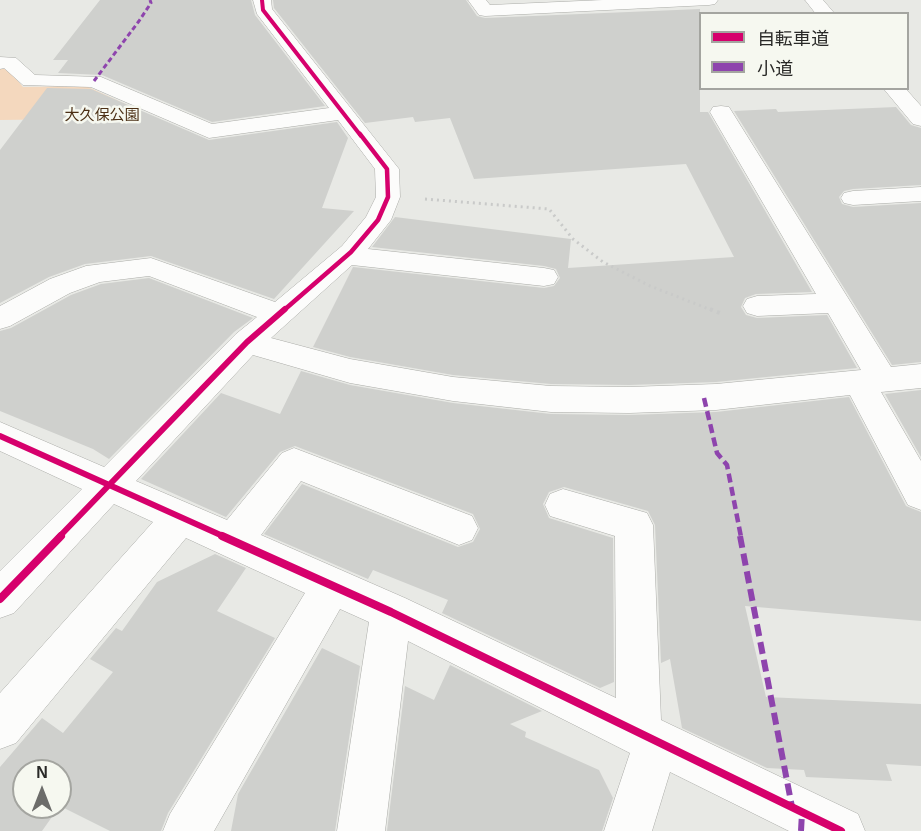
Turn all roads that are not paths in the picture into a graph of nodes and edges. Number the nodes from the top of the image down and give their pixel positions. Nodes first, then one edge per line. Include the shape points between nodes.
1 (262, 0) edge
2 (477, 0) edge
3 (709, 0) edge
4 (814, 0) edge
5 (824, 12) edge
6 (0, 63) edge
7 (895, 90) edge
8 (721, 112) dead end
9 (344, 113) junction
10 (921, 119) edge
11 (921, 194) edge
12 (853, 198) dead end
13 (347, 256) junction
14 (544, 278) dead end
15 (837, 303) junction
16 (757, 306) dead end
17 (279, 314) junction
18 (0, 320) edge
19 (247, 342) junction
20 (921, 376) edge
21 (871, 381) junction
22 (0, 436) edge
23 (110, 485) junction
24 (921, 494) edge
25 (563, 504) dead end
26 (181, 517) junction
27 (459, 528) dead end
28 (234, 541) junction
29 (332, 585) junction
30 (0, 599) edge
31 (391, 612) junction
32 (0, 727) edge
33 (647, 738) junction
34 (187, 831) edge
35 (361, 831) edge
36 (628, 831) edge
37 (841, 831) edge

1 - 9 street via 263,10
2 - 3 street via 485,11
4 - 5 street
6 - 9 street via 9,62 30,81 94,81 209,131
7 - 10 street
8 - 15 street
9 - 13 street via 387,169 388,197 378,220
11 - 12 street
13 - 14 street
13 - 17 street
15 - 16 street
15 - 21 street
17 - 18 street via 150,267 78,279
17 - 19 street
19 - 21 street via 350,371 453,389 551,399 716,397
19 - 23 street
20 - 21 street
21 - 24 street
22 - 23 street
23 - 26 street
23 - 30 street
25 - 33 street via 634,525
26 - 28 street
26 - 32 street
27 - 28 street via 294,463
28 - 29 street
29 - 31 street
29 - 34 street
31 - 33 street
31 - 35 street
33 - 36 street
33 - 37 street

